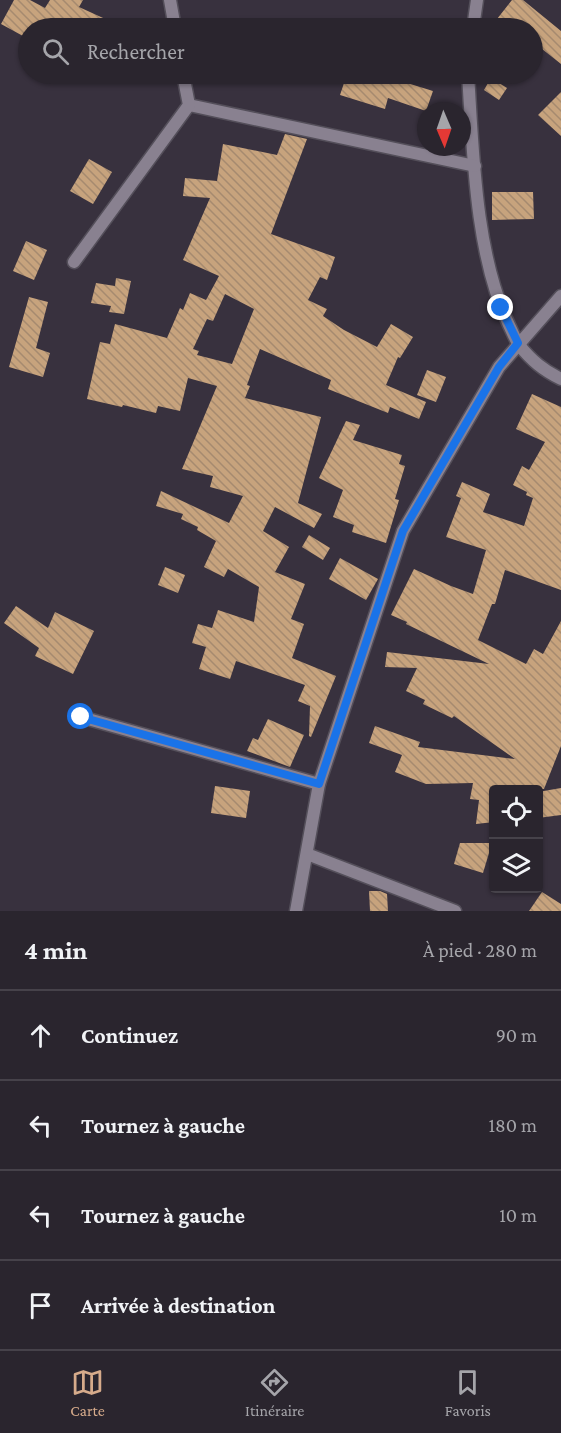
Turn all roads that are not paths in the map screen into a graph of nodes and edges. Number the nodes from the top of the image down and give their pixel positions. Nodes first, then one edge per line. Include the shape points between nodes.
1 (170, 0) edge
2 (477, 0) edge
3 (173, 18) edge
4 (474, 18) edge
5 (185, 84) edge
6 (469, 84) edge
7 (189, 105) junction
8 (475, 166) junction
9 (74, 262) dead end
10 (561, 296) edge
11 (518, 343) junction
12 (561, 379) edge
13 (81, 717) dead end
14 (319, 784) junction
15 (307, 854) junction
16 (296, 911) edge
17 (455, 911) edge

1 - 3 street
2 - 4 street
5 - 7 street
6 - 8 street
7 - 8 street
7 - 9 street
8 - 11 street via 490,276
10 - 11 street
11 - 12 street via 540,368
11 - 14 street via 499,367 403,531
13 - 14 street
14 - 15 street
15 - 16 street
15 - 17 street

